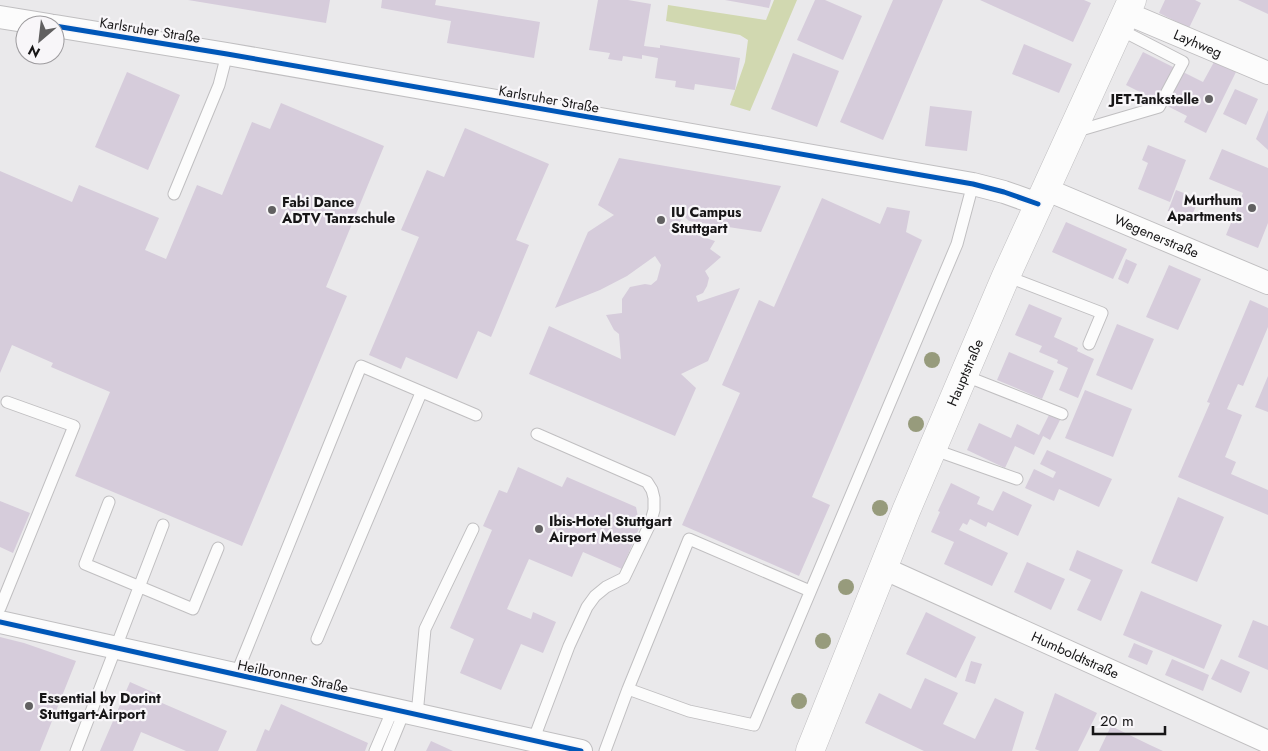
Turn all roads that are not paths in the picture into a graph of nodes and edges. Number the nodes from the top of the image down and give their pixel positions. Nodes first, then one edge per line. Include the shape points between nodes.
1 (1125, 14) edge
2 (0, 17) edge
3 (15, 19) edge
4 (65, 28) edge
5 (227, 54) junction
6 (1268, 74) edge
7 (1070, 133) junction
8 (973, 184) junction
9 (174, 194) dead end
10 (1041, 196) junction
11 (1006, 276) junction
12 (1268, 283) edge
13 (1089, 344) dead end
14 (963, 376) junction
15 (421, 393) junction
16 (7, 402) dead end
17 (1062, 414) dead end
18 (476, 416) dead end
19 (537, 434) dead end
20 (932, 449) junction
21 (1017, 479) dead end
22 (109, 502) dead end
23 (164, 525) dead end
24 (472, 528) dead end
25 (218, 548) dead end
26 (883, 568) junction
27 (140, 587) junction
28 (810, 591) junction
29 (0, 608) edge
30 (0, 622) edge
31 (317, 639) dead end
32 (116, 648) junction
33 (236, 675) junction
34 (628, 689) junction
35 (405, 712) junction
36 (533, 741) junction
37 (1268, 742) edge
38 (555, 748) edge
39 (76, 751) edge
40 (375, 751) edge
41 (388, 751) edge
42 (581, 751) edge
43 (605, 751) edge
44 (810, 751) edge

1 - 6 street, Layhweg
1 - 7 main road, Hauptstraße
1 - 7 lane via 1183,62 1159,107
2 - 3 street
4 - 5 street, Karlsruher Straße
5 - 8 street, Karlsruher Straße
5 - 9 lane via 219,85
7 - 10 main road, Hauptstraße
8 - 10 street, Karlsruher Straße
8 - 28 lane via 957,244
10 - 11 main road, Hauptstraße
10 - 12 street, Wegenerstraße
11 - 13 lane via 1102,313
11 - 14 main road, Hauptstraße
14 - 17 lane
14 - 20 main road, Hauptstraße
15 - 18 lane
15 - 31 lane
15 - 33 lane via 361,366
16 - 29 lane via 74,426
19 - 36 lane via 646,482 652,490 654,510 624,578 606,587 587,608
20 - 21 lane
20 - 26 main road, Hauptstraße
22 - 27 lane via 85,564
23 - 27 lane
24 - 35 lane via 425,629
25 - 27 lane via 194,610
26 - 37 street, Humboldtstraße
26 - 44 main road, Hauptstraße
27 - 32 lane
28 - 34 lane via 754,725 689,711
28 - 34 lane via 689,539
30 - 32 street, Heilbronner Straße
32 - 33 street, Heilbronner Straße
32 - 39 lane
33 - 35 street, Heilbronner Straße
34 - 43 lane
35 - 36 street, Heilbronner Straße
35 - 40 lane
35 - 41 lane
36 - 38 street, Heilbronner Straße
38 - 42 street, Heilbronner Straße

